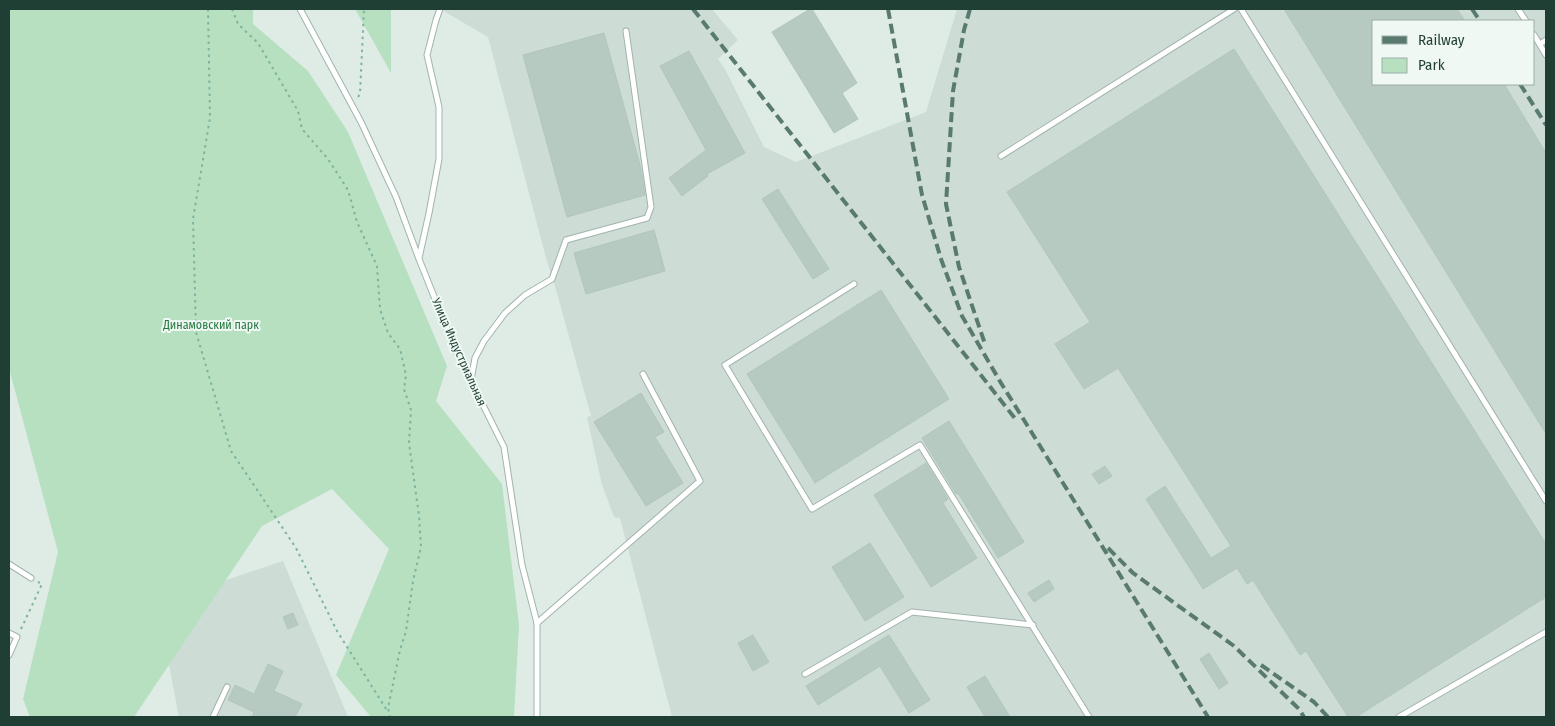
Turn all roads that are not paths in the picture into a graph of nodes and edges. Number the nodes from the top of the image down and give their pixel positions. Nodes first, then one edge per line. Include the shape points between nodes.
1 (300, 9) edge
2 (440, 9) edge
3 (1234, 9) edge
4 (1241, 9) edge
5 (1518, 9) edge
6 (1525, 20) edge
7 (626, 31) dead end
8 (1535, 36) edge
9 (1546, 40) edge
10 (1540, 44) junction
11 (1546, 55) edge
12 (1001, 156) dead end
13 (419, 259) junction
14 (854, 284) dead end
15 (643, 374) dead end
16 (471, 380) junction
17 (1546, 501) edge
18 (9, 564) edge
19 (31, 578) road end
20 (537, 623) junction
21 (1033, 625) junction
22 (1546, 632) edge
23 (9, 634) edge
24 (9, 654) edge
25 (806, 674) dead end
26 (227, 687) dead end
27 (213, 717) edge
28 (537, 717) edge
29 (1089, 717) edge
30 (1399, 717) edge

1 - 13 lane, Улица Индустриальная via 396,197
2 - 13 lane via 427,55 440,107 439,159
3 - 12 lane
4 - 17 lane
5 - 6 lane
7 - 16 lane via 651,207 647,218 566,240 552,279 525,295 505,313 484,342 475,358
8 - 10 lane
9 - 10 lane
10 - 11 lane
13 - 16 lane, Улица Индустриальная
14 - 21 lane via 725,365 812,509 920,445
15 - 20 lane via 700,481
16 - 20 lane, Улица Индустриальная via 504,447 522,565
18 - 19 lane
20 - 28 lane, Улица Индустриальная
21 - 25 lane via 912,612
21 - 29 lane
22 - 30 lane
23 - 24 lane via 17,638
26 - 27 lane

